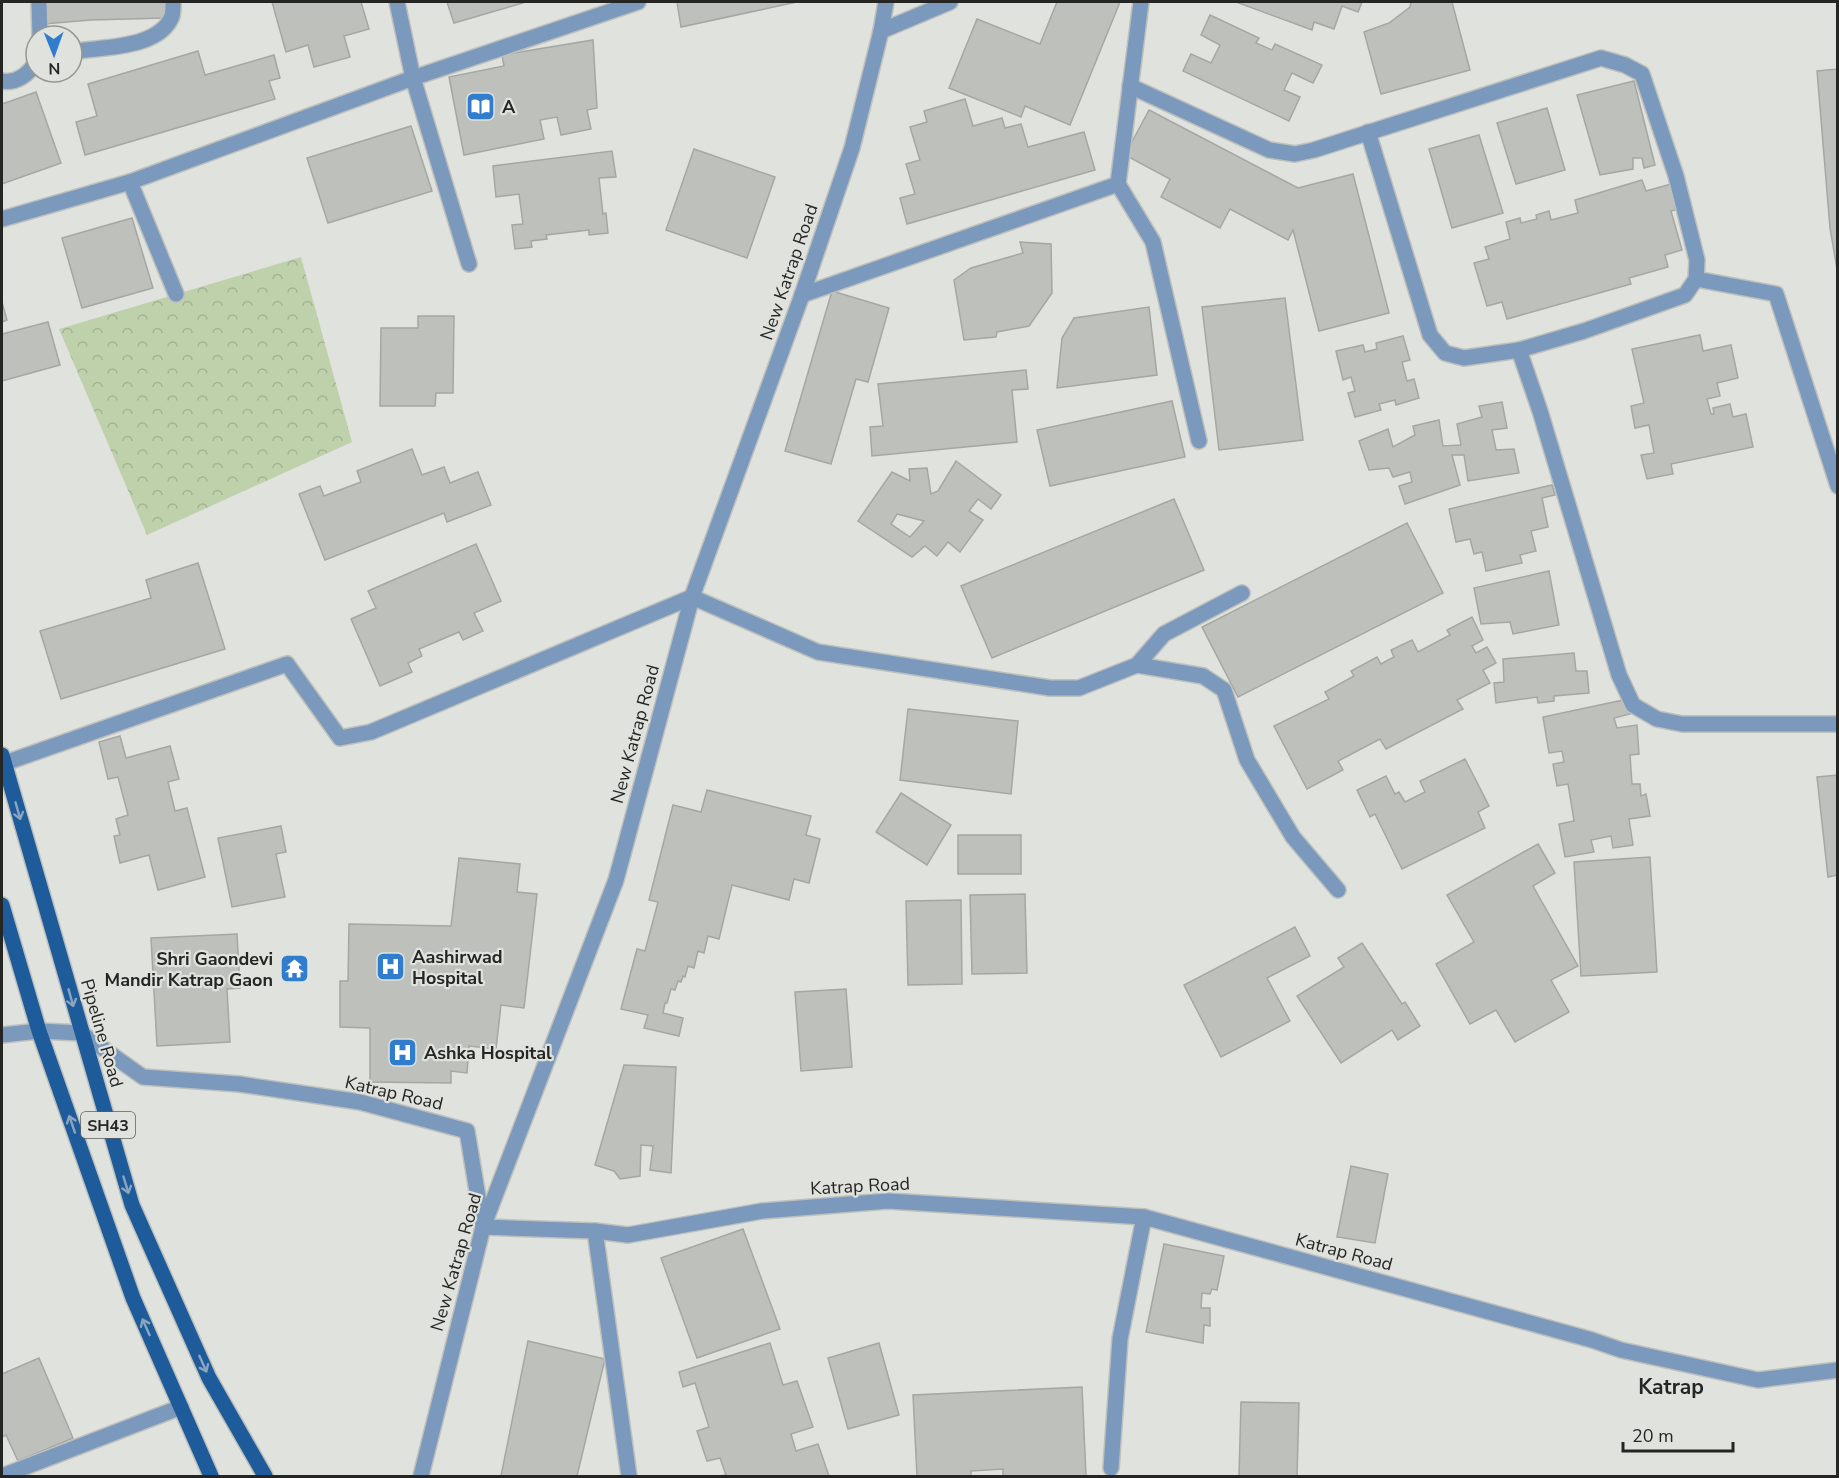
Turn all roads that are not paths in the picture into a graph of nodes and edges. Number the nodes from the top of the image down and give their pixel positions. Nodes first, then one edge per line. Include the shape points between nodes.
1 (39, 2) edge
2 (173, 2) edge
3 (397, 2) edge
4 (638, 2) edge
5 (886, 2) edge
6 (950, 2) edge
7 (1141, 2) edge
8 (40, 24) edge
9 (881, 31) junction
10 (84, 50) edge
11 (24, 76) edge
12 (414, 78) junction
13 (2, 81) edge
14 (1130, 86) junction
15 (1368, 132) junction
16 (130, 182) junction
17 (1118, 184) junction
18 (2, 219) edge
19 (469, 264) dead end
20 (1696, 279) junction
21 (176, 294) dead end
22 (802, 295) junction
23 (1519, 350) junction
24 (1199, 441) dead end
25 (1838, 486) edge
26 (1242, 593) dead end
27 (692, 597) junction
28 (1137, 665) junction
29 (1838, 724) edge
30 (3, 759) edge
31 (1338, 890) dead end
32 (2, 905) edge
33 (39, 1031) junction
34 (81, 1033) junction
35 (2, 1035) edge
36 (1144, 1217) junction
37 (483, 1227) junction
38 (595, 1231) junction
39 (1838, 1370) edge
40 (181, 1407) junction
41 (1111, 1468) dead end
42 (2, 1476) edge
43 (211, 1476) edge
44 (265, 1476) edge
45 (421, 1476) edge
46 (629, 1476) edge

1 - 8 street
2 - 10 street via 172,15 163,29 144,41
3 - 12 street
4 - 12 street
5 - 9 street, New Katrap Road
6 - 9 street
7 - 14 street
9 - 22 street, New Katrap Road via 852,148
11 - 13 street
12 - 16 street
12 - 19 street
14 - 15 street via 1269,150 1295,154
14 - 17 street
15 - 20 street via 1601,58 1625,65 1642,74 1646,85 1676,176 1697,260
15 - 23 street via 1430,335 1445,353 1464,358
16 - 18 street
16 - 21 street
17 - 22 street
17 - 24 street via 1153,242
20 - 23 street via 1684,295
20 - 25 street via 1776,294
22 - 27 street, New Katrap Road
23 - 29 street via 1619,675 1633,705 1657,719 1682,724
26 - 28 street via 1164,634
27 - 28 street via 818,652 1050,688 1079,688
27 - 30 street via 371,732 340,738 287,664
27 - 37 street, New Katrap Road via 616,880
28 - 31 street via 1203,676 1224,690 1247,760 1293,837
30 -> 34 main road, Pipeline Road / SH43
32 - 33 main road, SH43
33 - 34 street
33 - 35 street
40 -> 33 main road, SH43 via 133,1299
34 - 37 street, Katrap Road via 143,1077 239,1084 360,1102 467,1131
34 -> 44 main road, Pipeline Road / SH43 via 132,1205 209,1378
36 - 38 street, Katrap Road via 888,1201 762,1211 628,1235
36 - 39 street, Katrap Road via 1644,1355 1758,1380
36 - 41 street via 1120,1339
37 - 38 street, Katrap Road
37 - 45 street, New Katrap Road
38 - 46 street
40 - 42 street
40 - 43 main road, SH43

